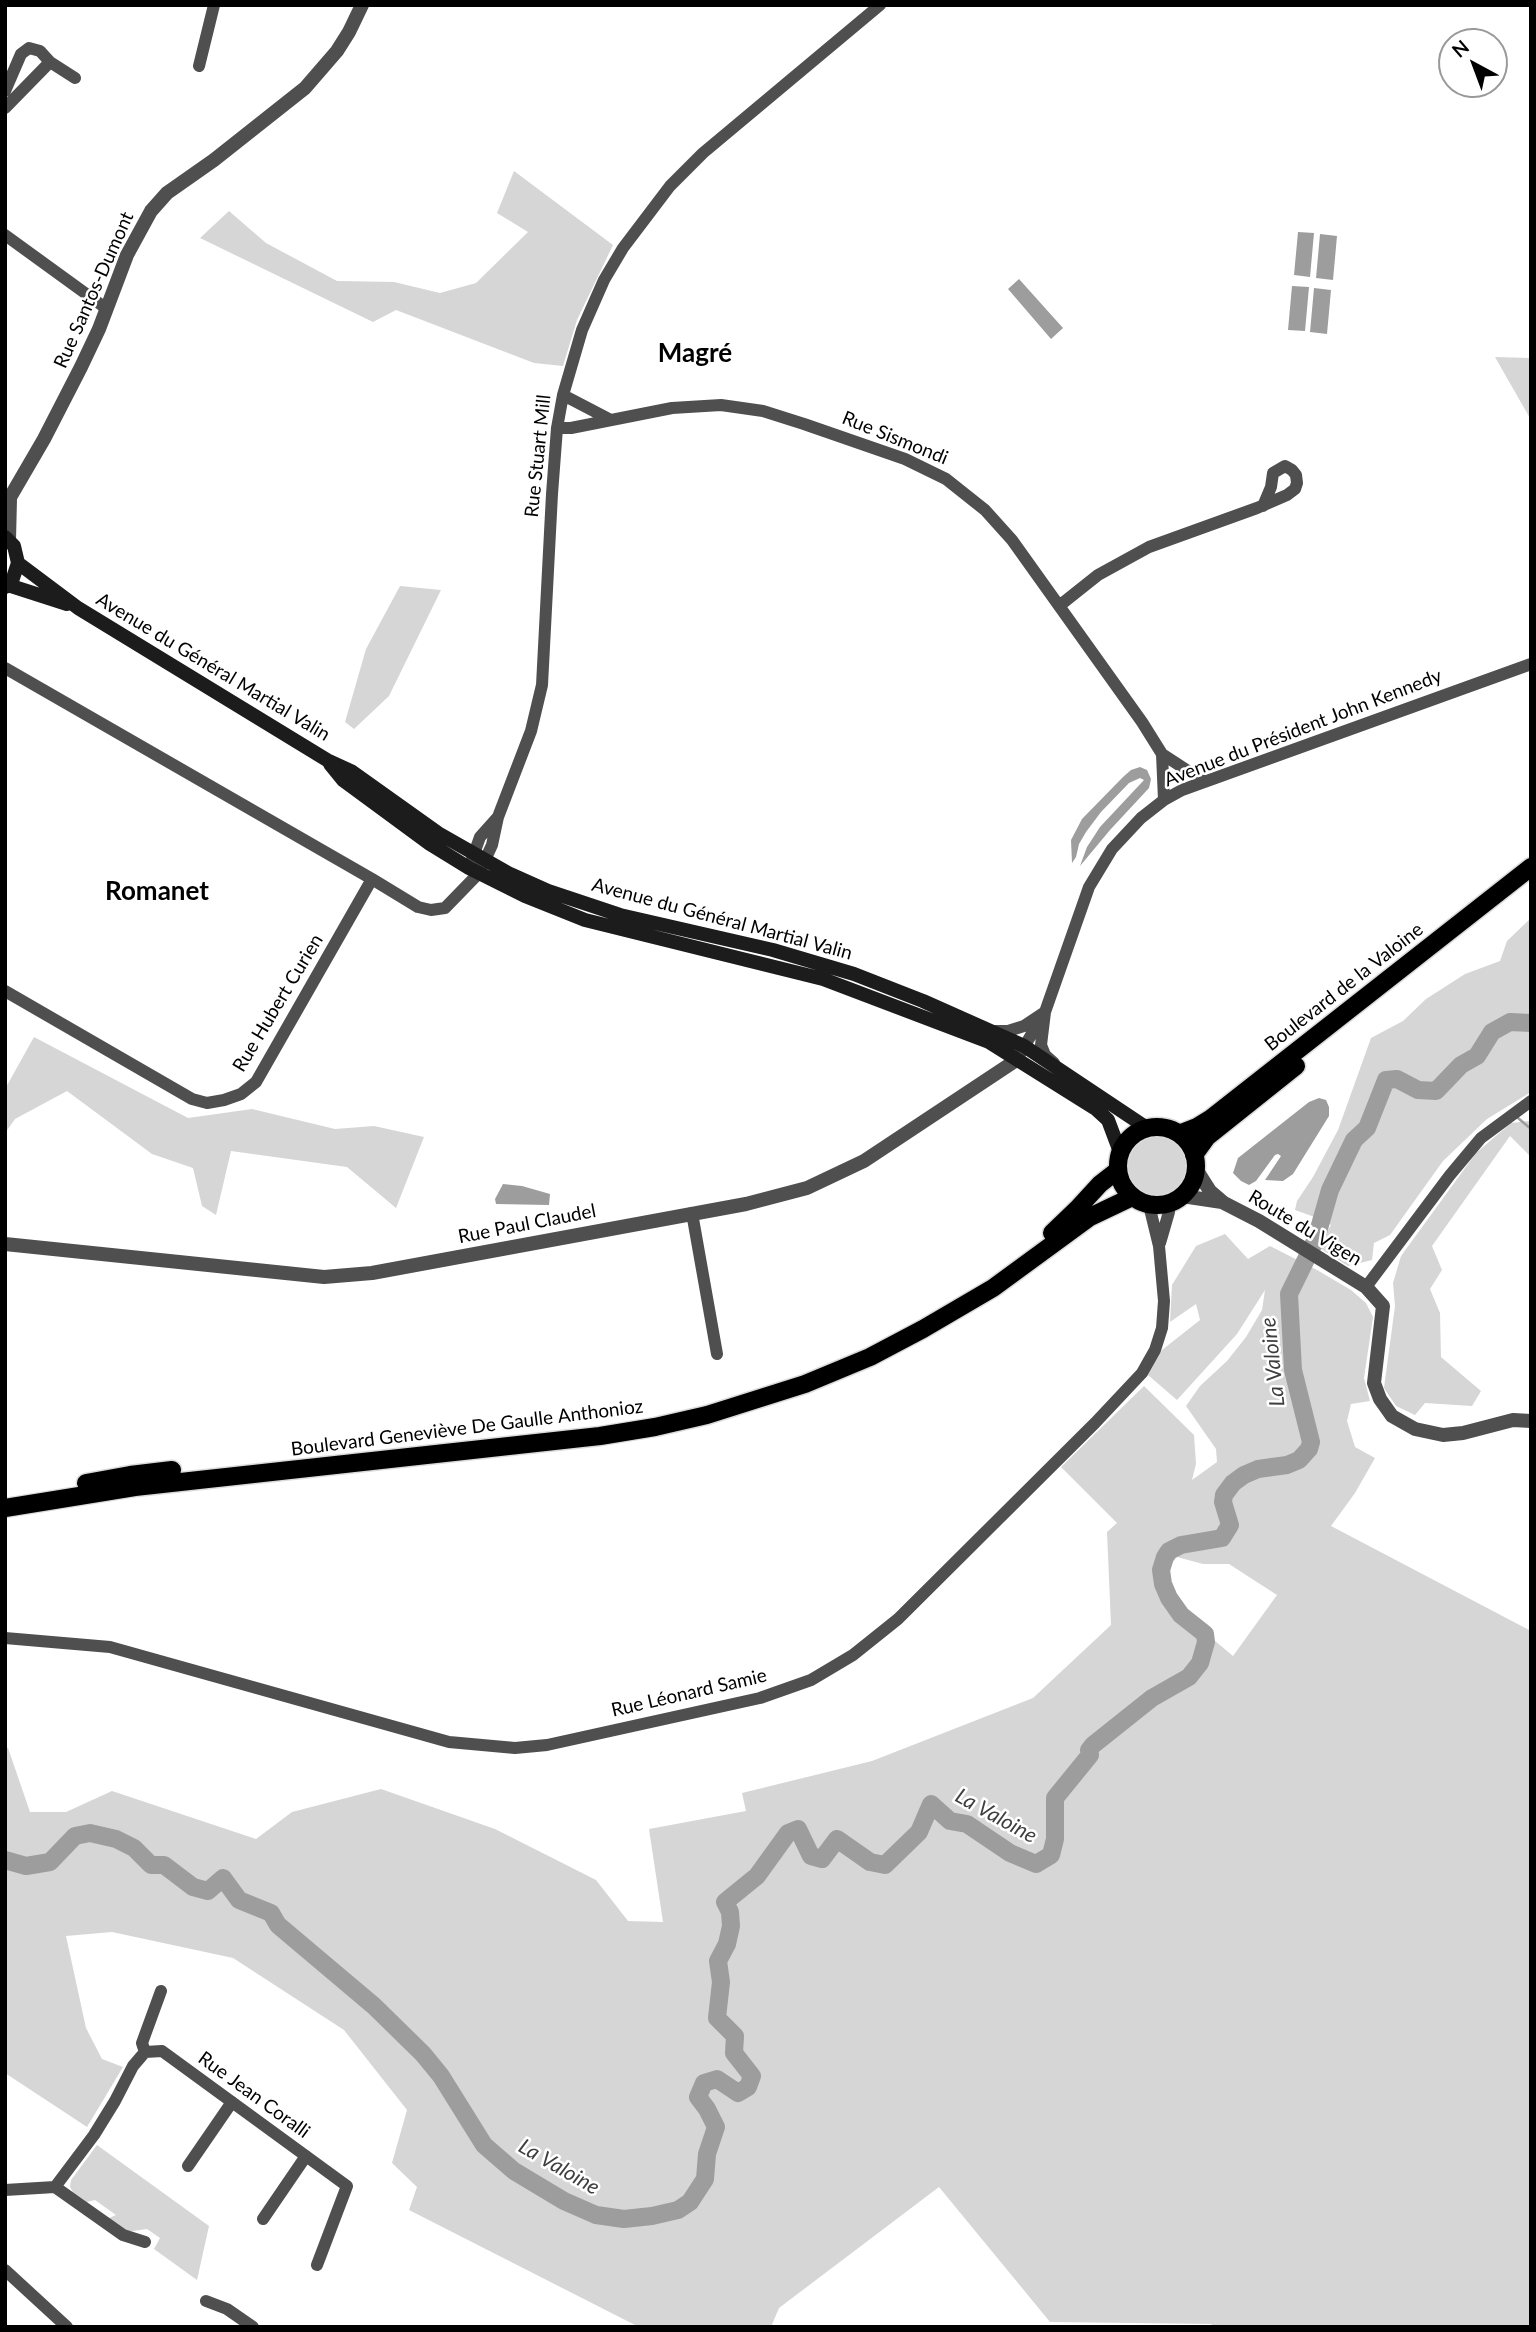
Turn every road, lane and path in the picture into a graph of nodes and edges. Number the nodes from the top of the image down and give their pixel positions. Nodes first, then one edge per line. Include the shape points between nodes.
1 (214, 5) edge
2 (362, 5) edge
3 (880, 5) edge
4 (50, 62) junction
5 (199, 66) dead end
6 (75, 78) dead end
7 (5, 91) edge
8 (5, 108) edge
9 (5, 236) edge
10 (107, 309) junction
11 (563, 395) junction
12 (609, 419) junction
13 (557, 428) junction
14 (7, 502) edge
15 (1262, 506) dead end
16 (7, 539) edge
17 (18, 563) junction
18 (7, 586) edge
19 (1059, 606) junction
20 (78, 608) junction
21 (1531, 664) edge
22 (5, 668) edge
23 (1162, 754) junction
24 (1205, 782) junction
25 (1164, 800) junction
26 (1531, 867) edge
27 (475, 868) junction
28 (372, 879) junction
29 (1531, 881) edge
30 (5, 990) edge
31 (1045, 1012) junction
32 (993, 1031) junction
33 (1041, 1032) junction
34 (1024, 1051) junction
35 (1064, 1072) junction
36 (1528, 1108) edge
37 (1147, 1128) junction
38 (1179, 1134) junction
39 (1119, 1161) junction
40 (1195, 1163) junction
41 (1132, 1197) junction
42 (1175, 1200) junction
43 (1224, 1203) junction
44 (1149, 1205) junction
45 (692, 1213) junction
46 (5, 1244) edge
47 (1159, 1246) junction
48 (1366, 1287) junction
49 (717, 1354) dead end
50 (1531, 1421) edge
51 (5, 1497) edge
52 (5, 1508) edge
53 (5, 1638) edge
54 (161, 1991) dead end
55 (145, 2052) junction
56 (232, 2102) junction
57 (306, 2156) junction
58 (188, 2166) dead end
59 (55, 2187) junction
60 (5, 2190) edge
61 (263, 2219) dead end
62 (145, 2242) dead end
63 (317, 2265) dead end
64 (5, 2270) edge
65 (206, 2301) dead end
66 (67, 2327) edge
67 (253, 2327) edge

1 - 5 street
2 - 10 street, Rue Santos-Dumont via 337,51 305,88 167,193 151,211 127,255
3 - 11 street, Rue Stuart Mill via 670,186 604,280 582,330
4 - 6 street
4 - 7 street via 40,51 29,48 21,54
4 - 8 street
9 - 10 street
10 - 14 street, Rue Santos-Dumont
11 - 12 street
11 - 13 street, Rue Stuart Mill
12 - 13 street, Rue Sismondi
12 - 19 street, Rue Sismondi via 721,405 764,411 905,460 946,479 985,510
13 - 27 street, Rue Stuart Mill via 542,685 529,739 498,817 480,837
14 - 16 street, Rue Santos-Dumont
15 - 19 street via 1149,547 1098,575
16 - 17 main road
17 - 18 main road
17 - 20 main road, Avenue du Général Martial Valin
18 - 20 main road, Avenue du Général Martial Valin
19 - 23 street, Rue Sismondi
20 - 27 main road, Avenue du Général Martial Valin via 327,760 343,780 430,844
21 - 24 street, Avenue du Président John Kennedy
22 - 28 street
23 - 24 street, Rue Sismondi
23 - 25 street, Rue Sismondi
24 - 25 street, Avenue du Président John Kennedy
25 - 31 street, Avenue du Président John Kennedy via 1112,849 1089,887
26 - 38 main road, Boulevard de la Valoine via 1210,1119
27 - 28 street via 459,896 445,908 431,910
27 - 32 main road, Avenue du Général Martial Valin via 620,915 774,950 853,974
27 - 34 main road, Avenue du Général Martial Valin via 525,896 585,920 823,979
28 - 30 street, Rue Hubert Curien via 256,1082 242,1094 224,1100 207,1103 192,1099
29 - 40 main road, Boulevard de la Valoine via 1207,1137
31 - 32 street via 1024,1026
31 - 33 street, Avenue du Président John Kennedy
31 - 34 street, Avenue du Président John Kennedy
32 - 34 main road, Avenue du Général Martial Valin
33 - 34 street, Avenue du Président John Kennedy
33 - 35 street via 1045,1055
34 - 35 main road, Avenue du Général Martial Valin
34 - 39 main road, Avenue du Général Martial Valin via 1108,1120
34 - 45 street, Rue Paul Claudel via 864,1161 825,1181 792,1193
35 - 37 main road, Avenue du Général Martial Valin
36 - 48 street via 1481,1138
37 - 38 main road via 1166,1128
37 - 39 main road via 1129,1138
38 - 40 main road via 1188,1143
39 - 41 main road via 1122,1185
39 - 51 main road, Boulevard Geneviève De Gaulle Anthonioz via 1041,1243 986,1281 835,1362 732,1398 598,1427 130,1475
40 - 42 main road via 1190,1186
40 - 43 street, Route du Vigen via 1210,1191
41 - 44 main road
41 - 52 main road, Boulevard Geneviève De Gaulle Anthonioz via 1090,1217 993,1288 870,1357 805,1384 706,1415 600,1436 135,1487
42 - 43 street, Route du Vigen
42 - 44 main road
42 - 47 street
43 - 48 street, Route du Vigen
44 - 47 street
45 - 46 street, Rue Paul Claudel via 372,1273 324,1277
45 - 49 street
47 - 53 street, Rue Léonard Samie via 1162,1328 1142,1373 898,1619 835,1667 760,1698 515,1748 449,1742 110,1647
48 - 50 street via 1383,1306 1374,1383 1392,1416 1415,1429 1443,1435 1513,1420
54 - 55 street via 142,2043
55 - 56 street, Rue Jean Coralli via 162,2051
55 - 59 street via 94,2135
56 - 57 street, Rue Jean Coralli
56 - 58 street
57 - 61 street
57 - 63 street, Rue Jean Coralli via 347,2186
59 - 60 street
59 - 62 street via 123,2235
64 - 66 street
65 - 67 street

